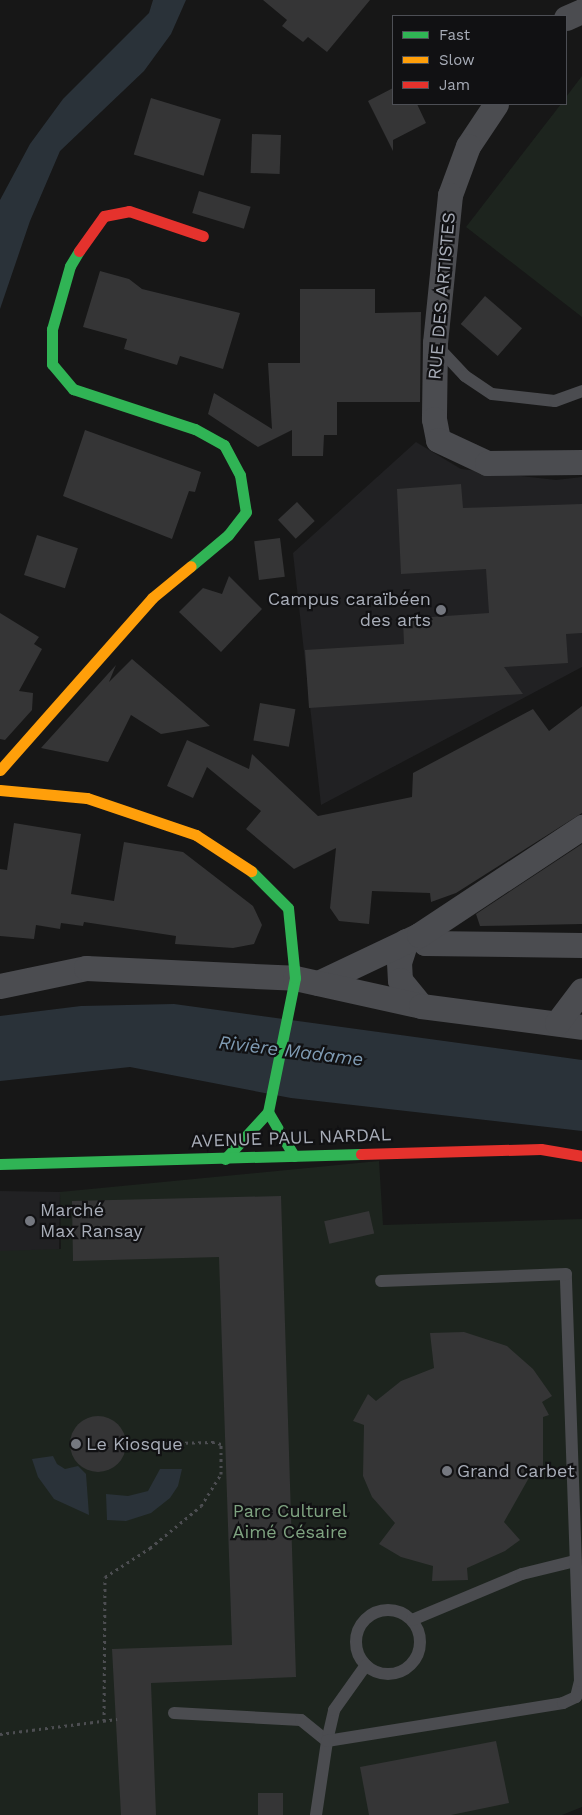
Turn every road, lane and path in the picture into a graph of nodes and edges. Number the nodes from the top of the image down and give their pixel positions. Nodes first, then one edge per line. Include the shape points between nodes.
1 (582, 11) edge
2 (567, 18) edge
3 (495, 105) edge
4 (203, 236) dead end
5 (435, 343) junction
6 (582, 391) edge
7 (582, 462) edge
8 (0, 770) edge
9 (0, 790) edge
10 (582, 827) edge
11 (413, 938) junction
12 (582, 945) edge
13 (0, 986) edge
14 (301, 987) junction
15 (582, 990) edge
16 (421, 1006) junction
17 (557, 1023) junction
18 (582, 1027) edge
19 (268, 1112) junction
20 (294, 1156) junction
21 (582, 1156) edge
22 (225, 1159) junction
23 (0, 1164) edge
24 (381, 1281) dead end
25 (131, 1444) dead end
26 (575, 1561) junction
27 (412, 1620) junction
28 (366, 1665) junction
29 (174, 1713) dead end
30 (117, 1719) dead end
31 (104, 1721) junction
32 (0, 1734) edge
33 (327, 1741) junction
34 (316, 1815) edge

1 - 2 street
3 - 5 street, RUE DES ARTISTES via 468,146 450,195
4 - 8 street via 129,211 104,216 90,230 70,266 52,329 52,364 73,389 195,430 224,445 240,475 246,512 228,536 152,598
5 - 6 lane via 465,376 492,394 555,401
5 - 7 street, RUE DES ARTISTES via 434,419 438,440 487,463
9 - 14 street via 87,798 196,835 258,876 288,908
10 - 11 street
11 - 12 street via 425,943
11 - 14 street
11 - 16 street via 400,962 400,980
13 - 14 street via 86,968
14 - 16 street
14 - 19 street
15 - 17 street
16 - 17 street
17 - 18 street
19 - 20 street
19 - 22 street
20 - 21 street, AVENUE PAUL NARDAL via 541,1149
20 - 22 street, AVENUE PAUL NARDAL
22 - 23 street, AVENUE PAUL NARDAL
24 - 26 lane via 566,1274
25 - 31 path via 221,1444 221,1474 201,1506 150,1548 105,1577
26 - 27 lane via 522,1574
26 - 33 lane via 580,1681 576,1697 563,1702
27 - 28 lane via 420,1640 419,1651 406,1669 386,1674
27 - 28 lane via 394,1610 374,1612 365,1618 359,1627 356,1647
28 - 33 lane via 334,1710
29 - 33 lane via 301,1720
30 - 31 path
31 - 32 path
33 - 34 lane

